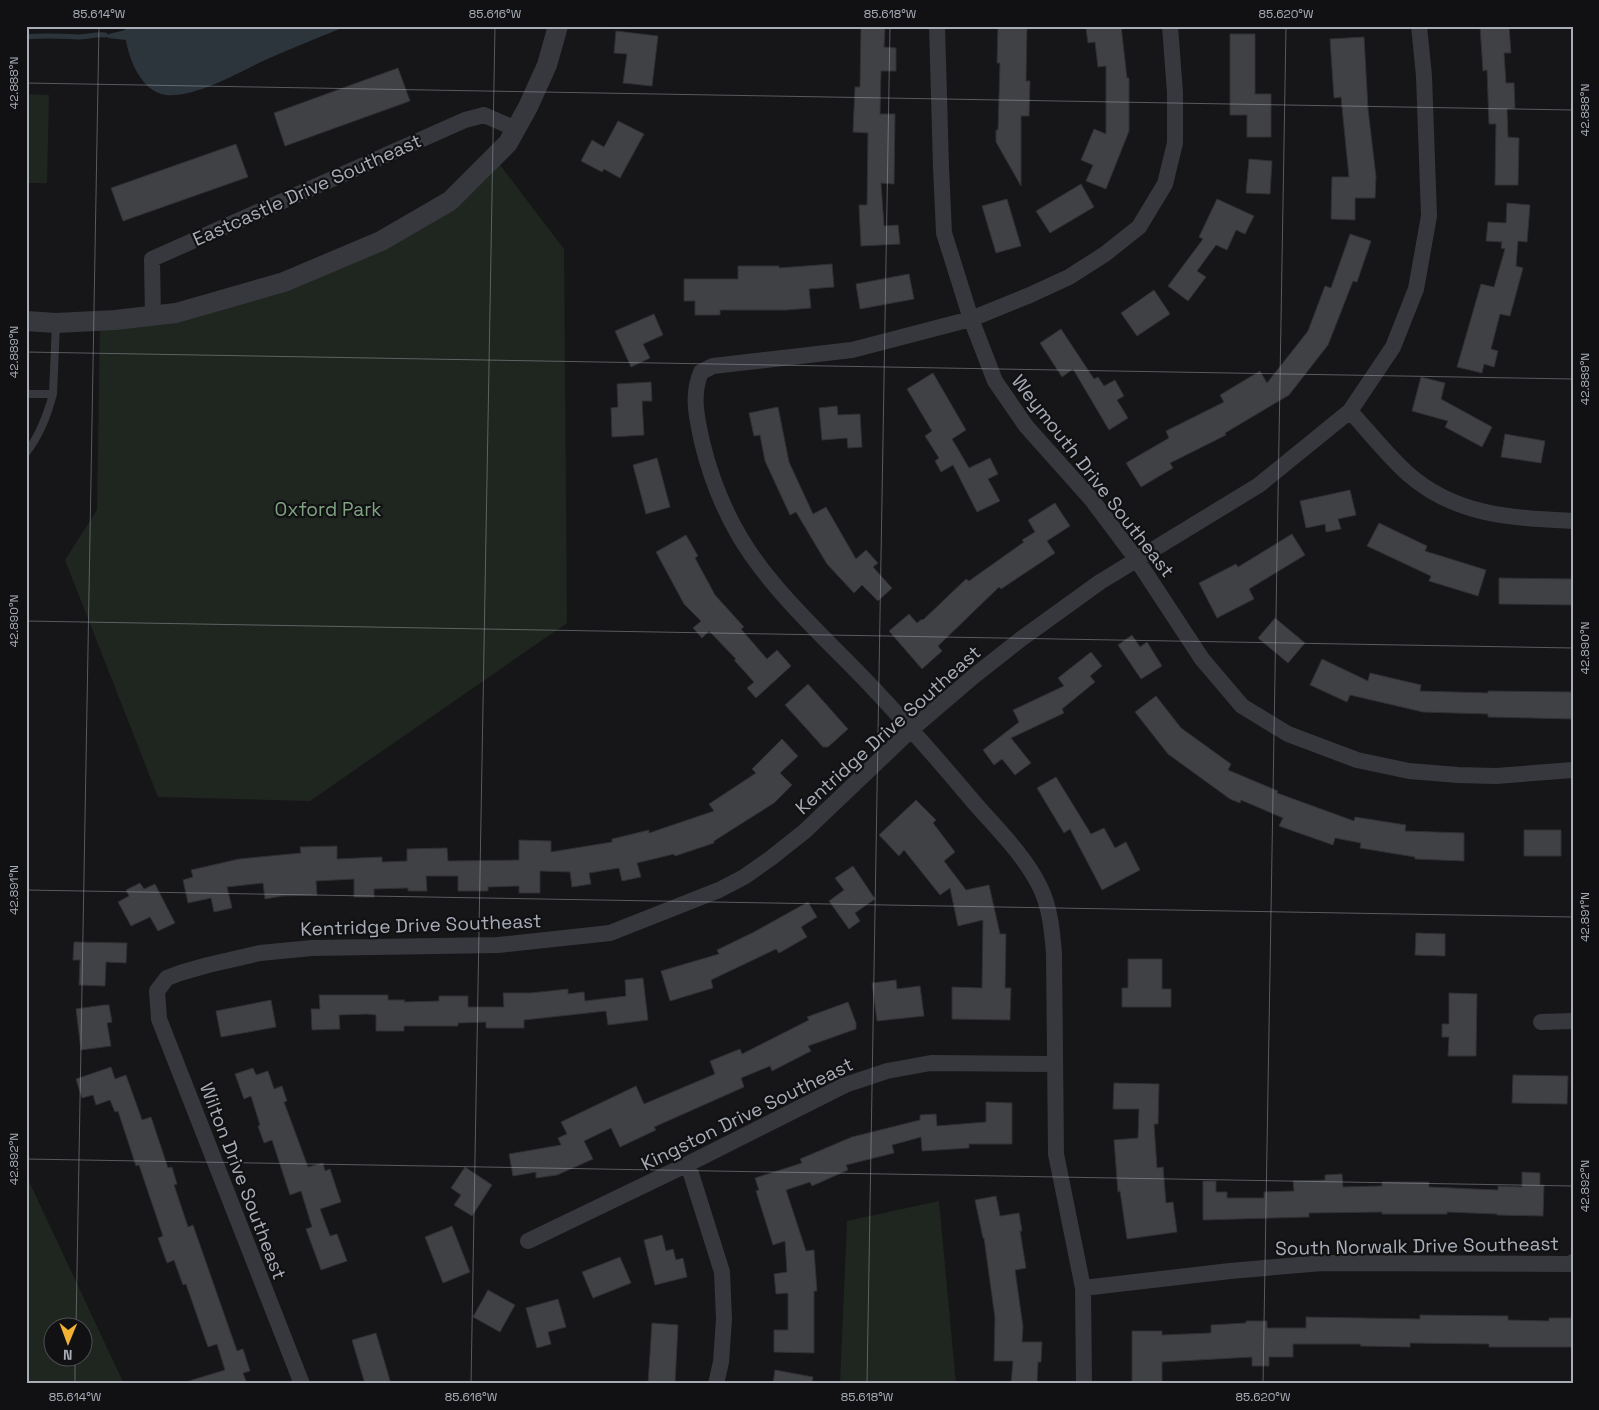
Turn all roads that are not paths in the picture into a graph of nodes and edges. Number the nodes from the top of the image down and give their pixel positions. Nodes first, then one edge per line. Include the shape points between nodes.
1 (558, 26) edge
2 (937, 26) edge
3 (1170, 26) edge
4 (1419, 26) edge
5 (516, 129) junction
6 (153, 316) junction
7 (971, 319) junction
8 (26, 321) edge
9 (56, 323) junction
10 (26, 394) edge
11 (53, 394) junction
12 (1350, 412) junction
13 (26, 453) edge
14 (1573, 521) edge
15 (1137, 560) junction
16 (912, 729) junction
17 (1573, 770) edge
18 (157, 991) joint
19 (1541, 1022) dead end
20 (1573, 1022) edge
21 (1055, 1064) junction
22 (688, 1164) junction
23 (528, 1241) dead end
24 (1573, 1263) edge
25 (1083, 1288) junction
26 (302, 1384) edge
27 (716, 1384) edge
28 (1084, 1384) edge

1 - 5 street via 547,65
2 - 7 street, Weymouth Drive Southeast via 944,233
3 - 7 street via 1175,143 1165,184 1139,227 1069,277
4 - 12 street, Kentridge Drive Southeast via 1429,216 1416,289 1393,346
5 - 6 street via 508,143 450,200 381,241 284,282 176,313
5 - 6 street, Eastcastle Drive Southeast via 484,115 465,120 152,259
6 - 9 street
7 - 15 street, Weymouth Drive Southeast via 1000,389 1026,426 1092,500
7 - 16 street via 852,350 713,366 701,372 696,385 695,408 705,454 734,527 760,568
8 - 9 street
9 - 11 lane
10 - 11 lane
11 - 13 lane via 47,418
12 - 14 street via 1407,473 1434,493 1490,515
12 - 15 street, Kentridge Drive Southeast via 1258,485
15 - 16 street, Kentridge Drive Southeast via 1100,582 1021,639
15 - 17 street, Weymouth Drive Southeast via 1202,659 1242,706 1288,734 1358,760 1409,771 1496,776
16 - 18 street, Kentridge Drive Southeast via 804,831 751,872 719,890 610,933 498,945 312,948 260,953 180,973 167,978
16 - 21 street via 1022,859 1040,887 1051,922 1054,953
18 - 26 street, Wilton Drive Southeast via 159,1019
19 - 20 street
21 - 22 street, Kingston Drive Southeast via 931,1063 887,1072 845,1085
21 - 25 street via 1056,1154
22 - 23 street, Kingston Drive Southeast
22 - 27 street via 722,1272 724,1319
24 - 25 street, South Norwalk Drive Southeast via 1322,1264
25 - 28 street

